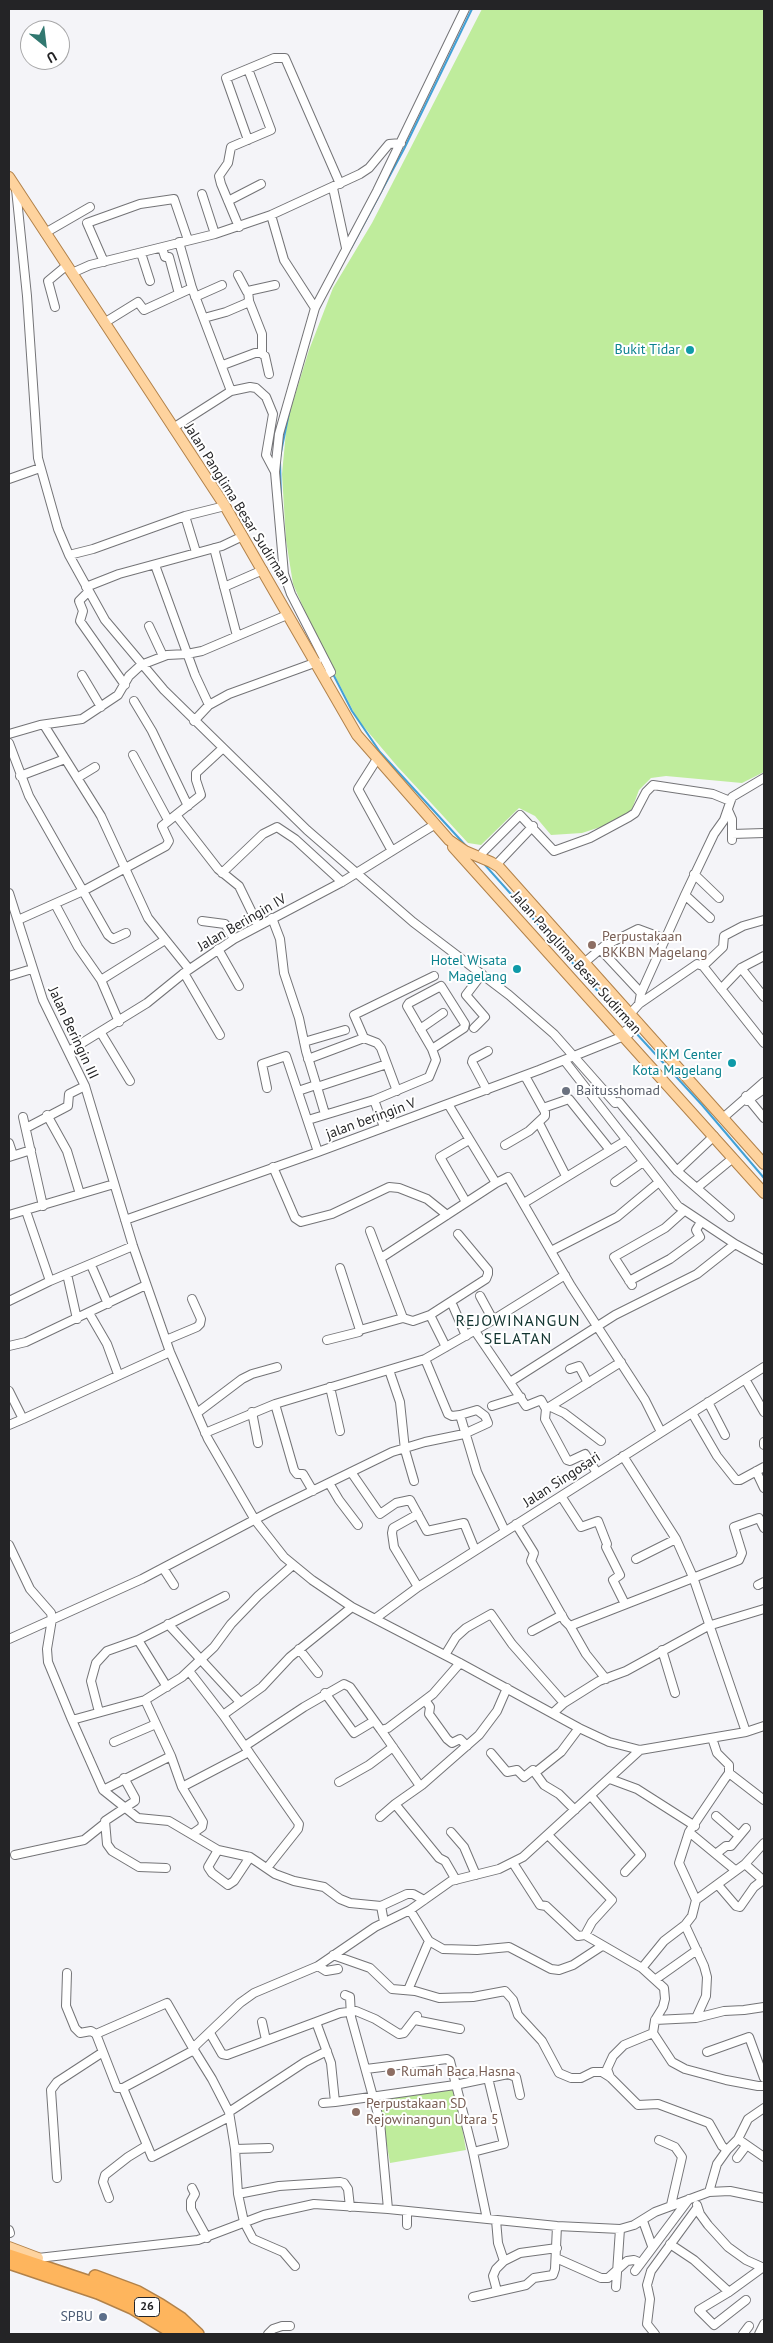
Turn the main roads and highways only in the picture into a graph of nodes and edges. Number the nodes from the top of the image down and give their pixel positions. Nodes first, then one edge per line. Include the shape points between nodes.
1 (9, 177) edge
2 (448, 840) junction
3 (481, 858) junction
4 (474, 871) junction
5 (542, 916) junction
6 (528, 928) junction
7 (764, 1164) edge
8 (764, 1193) edge
9 (9, 2247) edge
10 (9, 2255) edge
11 (38, 2258) joint
12 (9, 2264) edge
13 (9, 2269) edge
14 (98, 2290) junction
15 (175, 2334) edge
16 (189, 2334) edge
17 (198, 2334) edge

1 - 2 main road, Jalan Panglima Besar Sudirman via 225,506 357,735
2 - 3 main road, Jalan Panglima Besar Sudirman
2 - 4 main road, Jalan Panglima Besar Sudirman
3 - 4 main road
3 - 5 main road, Jalan Panglima Besar Sudirman via 496,865
4 - 6 main road, Jalan Panglima Besar Sudirman
5 - 6 main road
5 - 7 main road, Jalan Panglima Besar Sudirman
6 - 8 main road, Jalan Panglima Besar Sudirman
9 - 11 main road
10 - 14 highway, 26
11 - 17 highway via 138,2292 181,2318
12 - 14 highway, 26
13 - 14 highway via 49,2283
14 - 15 highway, 26
14 - 16 highway, 26 via 137,2302

